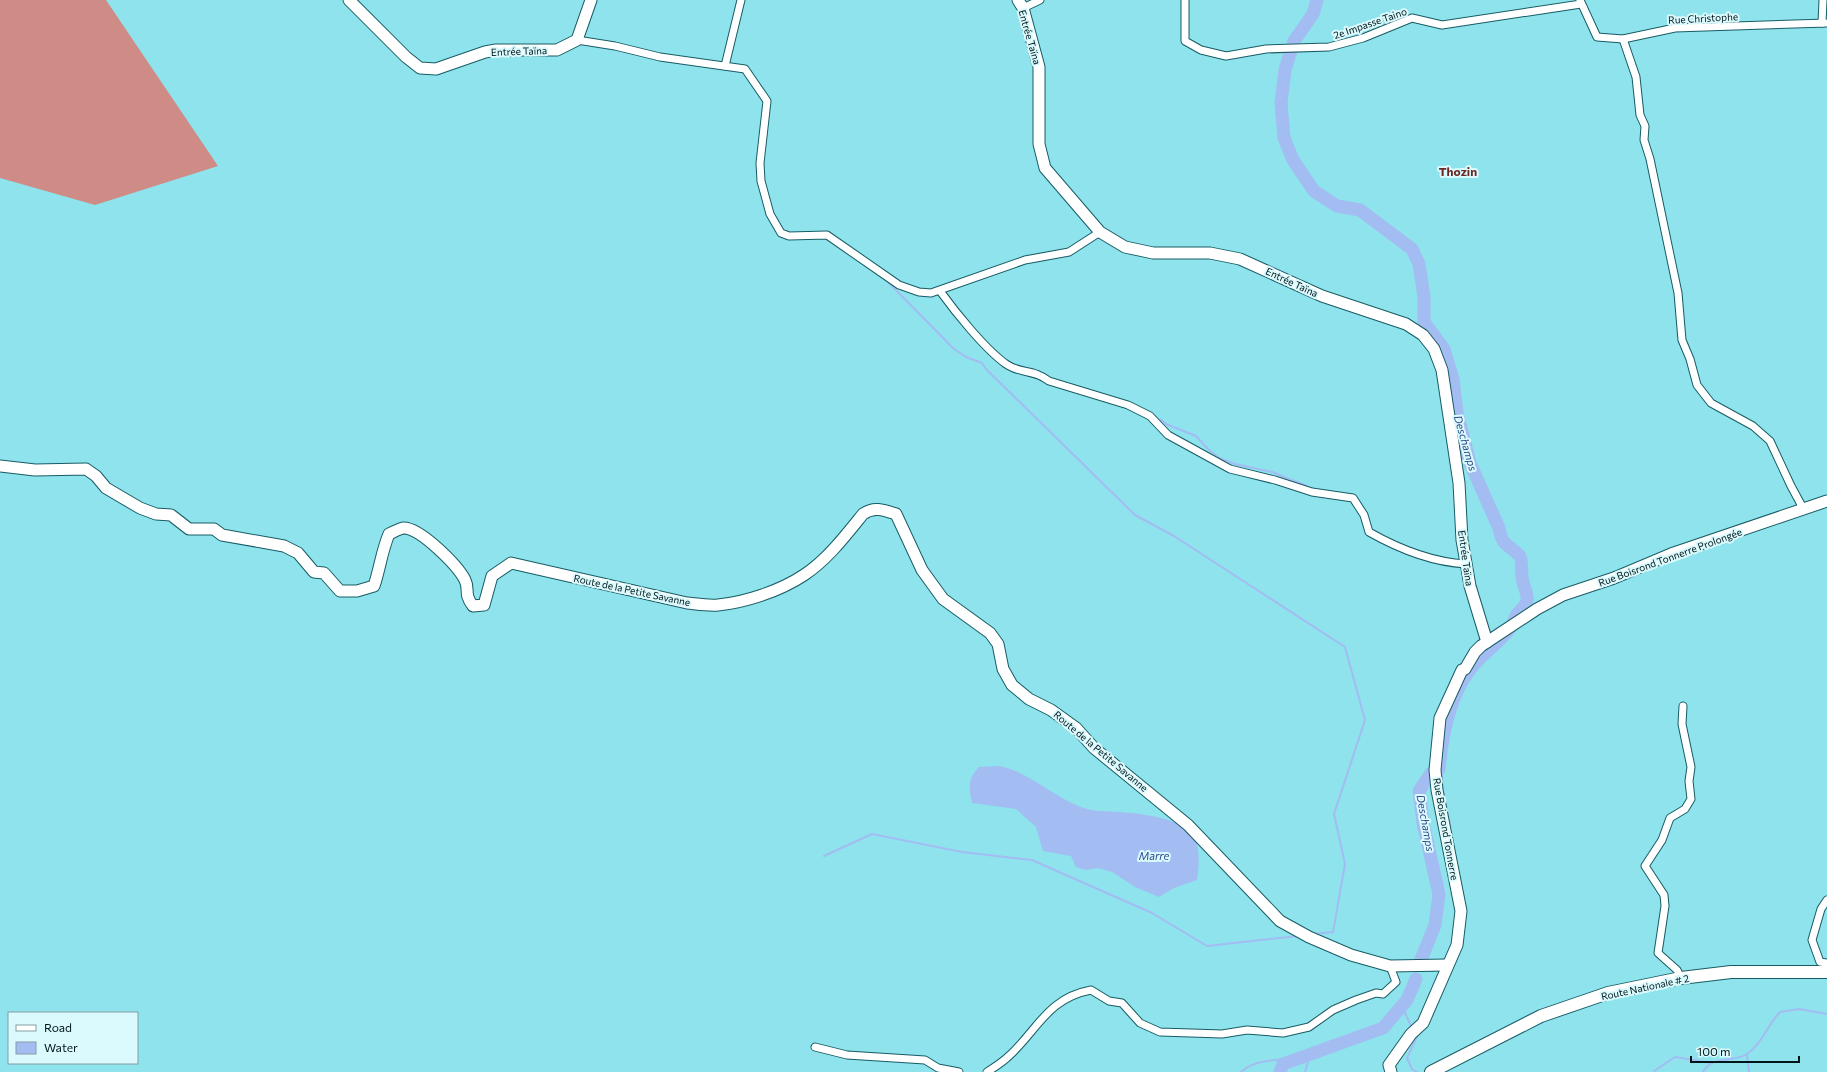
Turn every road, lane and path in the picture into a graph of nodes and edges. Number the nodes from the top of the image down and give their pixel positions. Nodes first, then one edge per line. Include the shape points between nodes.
1 (349, 0) edge
2 (591, 0) edge
3 (741, 0) edge
4 (1040, 0) edge
5 (1185, 0) edge
6 (1823, 0) edge
7 (1580, 2) edge
8 (1020, 4) edge
9 (1824, 23) edge
10 (1623, 39) junction
11 (577, 40) junction
12 (725, 66) junction
13 (1100, 232) junction
14 (940, 291) junction
15 (0, 466) edge
16 (1827, 501) edge
17 (1804, 510) junction
18 (1466, 564) junction
19 (1537, 609) joint
20 (1487, 642) junction
21 (1683, 706) dead end
22 (1827, 900) edge
23 (1827, 963) edge
24 (1447, 965) junction
25 (1390, 966) junction
26 (1827, 972) edge
27 (1681, 978) junction
28 (815, 1047) dead end
29 (959, 1072) edge
30 (987, 1072) edge
31 (1391, 1072) edge
32 (1431, 1072) edge

1 - 11 street, Entrée Taïna via 420,68 436,69 496,50 557,50
2 - 11 street
3 - 12 street
4 - 8 street
5 - 7 street, 2e Impasse Taino via 1185,41 1201,50 1226,56 1266,49 1329,47 1363,38 1412,18 1442,25
6 - 9 street
7 - 10 street, Rue Christophe via 1597,37
8 - 13 street, Entrée Taïna via 1039,67 1039,144 1045,168
9 - 10 street, Rue Christophe via 1675,28
10 - 17 street via 1636,77 1640,115 1645,126 1644,140 1678,293 1682,340 1697,385 1711,403 1753,426 1770,442
11 - 12 street via 660,57
12 - 14 street via 745,69 767,101 760,163 761,181 770,214 781,233 789,236 827,235 899,285 919,292
13 - 14 street via 1069,252 1025,260
13 - 18 street, Entrée Taïna via 1125,247 1153,253 1210,253 1240,259 1322,296 1406,324 1423,335 1434,349 1442,370 1459,482
14 - 18 street via 972,330 1006,364 1040,374 1049,381 1128,405 1150,416 1168,435 1230,469 1312,492 1353,498 1364,515 1369,532 1374,535 1429,559
15 - 25 street, Route de la Petite Savanne via 35,470 86,469 106,488 140,508 156,514 171,515 189,529 214,529 222,535 284,546 298,552 314,572 324,573 340,591 357,591 374,586 389,534 404,528 419,533 457,568 466,582 467,598 473,606 484,605 492,576 511,563 687,603 717,605 750,598 775,590 804,575 870,510 882,509 896,514 922,570 943,599 990,633 998,644 1003,669 1012,685 1029,699 1051,710 1076,728 1094,748 1183,820 1280,921 1351,955
16 - 17 street, Rue Boisrond Tonnerre Prolongée
17 - 19 street, Rue Boisrond Tonnerre Prolongée via 1671,554 1614,578 1563,595
18 - 20 street, Entrée Taïna via 1472,598
19 - 20 street, Rue Boisrond Tonnerre
20 - 24 street, Rue Boisrond Tonnerre via 1475,652 1466,669 1462,670 1440,718 1435,770 1461,911 1457,945
21 - 27 street via 1682,724 1691,767 1688,781 1691,799 1685,809 1670,818 1662,840 1645,866 1664,895 1665,906 1658,952 1677,970
22 - 23 street via 1821,909 1812,940 1820,962
24 - 25 street, Route de la Petite Savanne
24 - 31 street, Rue Boisrond Tonnerre via 1420,1027 1411,1034 1389,1065
25 - 30 street via 1396,982 1383,994 1376,993 1356,1000 1333,1010 1308,1027 1283,1033 1247,1030 1222,1034 1160,1032 1140,1023 1122,1003 1109,1002 1091,990 1074,993 1048,1011 1009,1056
26 - 27 main road, Route Nationale # 2 via 1732,972
27 - 32 main road, Route Nationale # 2 via 1608,993 1541,1016
28 - 29 street via 847,1055 925,1060 938,1068

